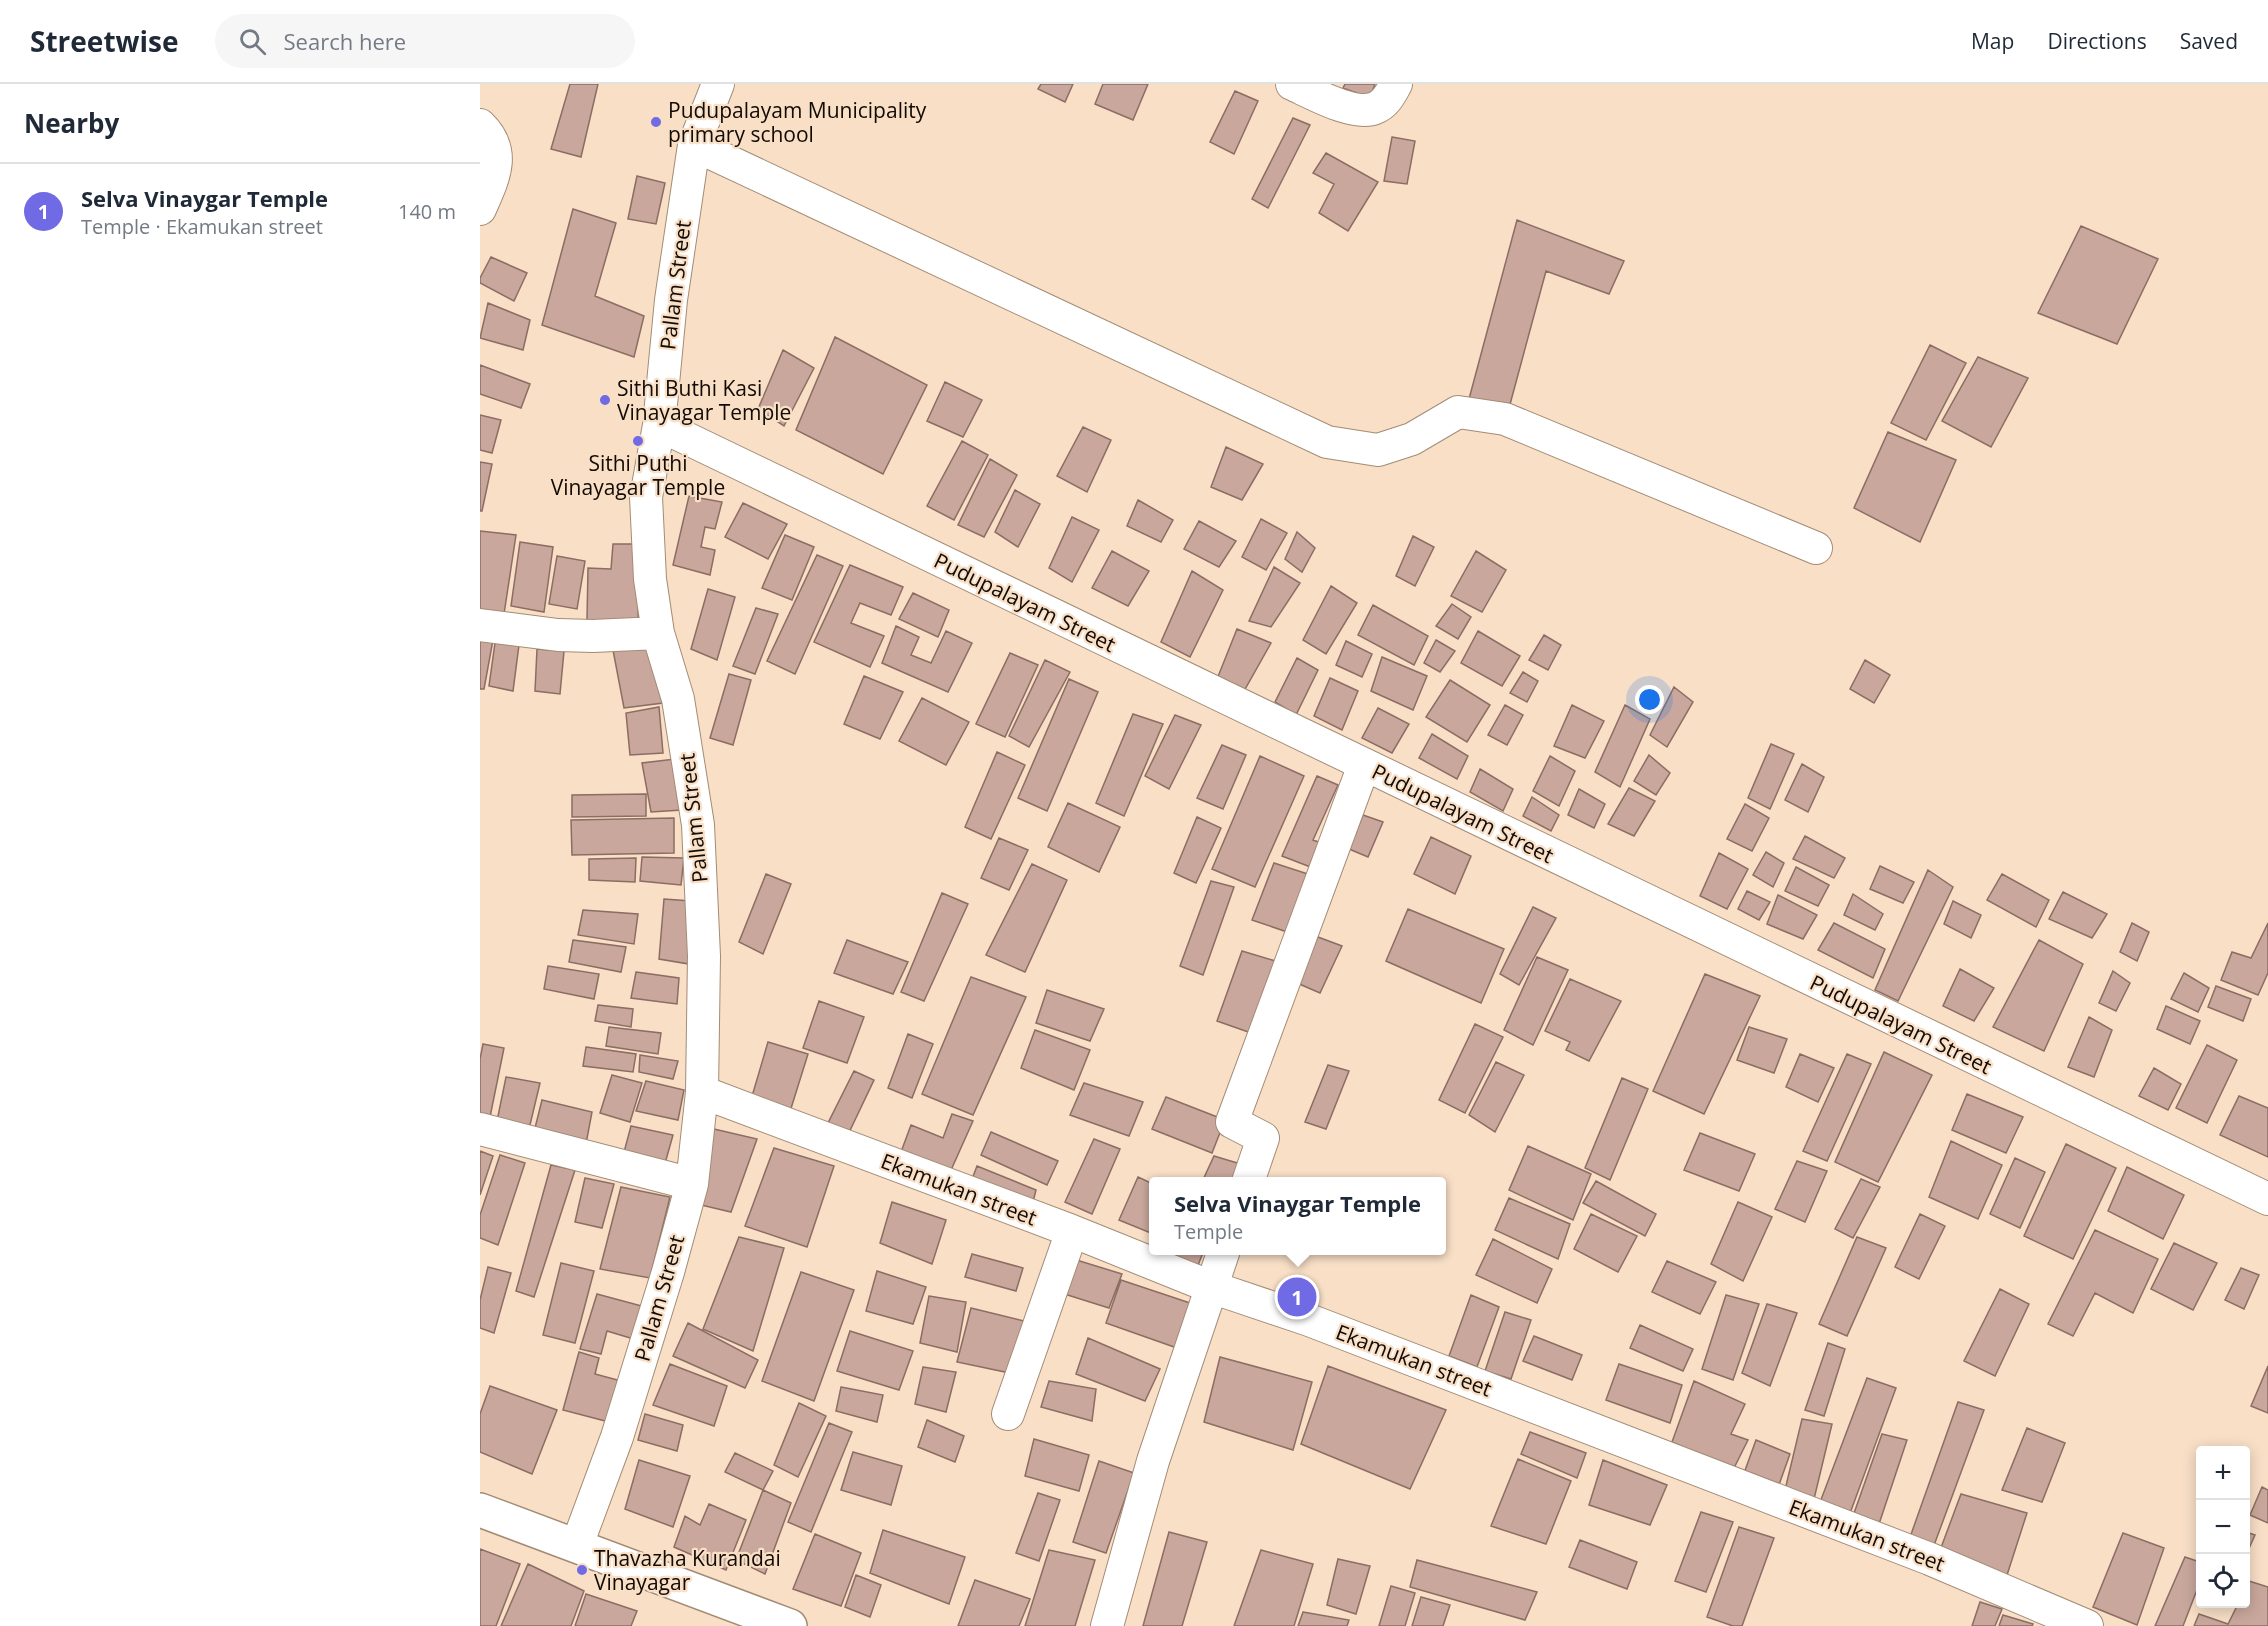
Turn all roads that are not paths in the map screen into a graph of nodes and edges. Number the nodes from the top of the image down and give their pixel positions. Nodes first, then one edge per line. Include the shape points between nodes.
1 (718, 84) edge
2 (1292, 84) edge
3 (1396, 84) edge
4 (480, 125) edge
5 (694, 145) junction
6 (480, 209) edge
7 (659, 425) junction
8 (1816, 548) dead end
9 (480, 625) edge
10 (658, 633) junction
11 (1364, 765) junction
12 (702, 1092) junction
13 (480, 1129) edge
14 (1250, 1177) edge
15 (692, 1184) junction
16 (2268, 1199) edge
17 (1072, 1231) junction
18 (1223, 1255) edge
19 (1211, 1287) junction
20 (1008, 1414) dead end
21 (480, 1510) edge
22 (577, 1545) junction
23 (790, 1626) edge
24 (1107, 1626) edge
25 (2087, 1626) edge

1 - 5 street, Pallam Street
2 - 3 street via 1360,111 1387,100
4 - 6 street via 496,146 495,174
5 - 7 street, Pallam Street via 671,300
5 - 8 street via 1327,442 1378,450 1412,439 1458,412 1505,419
7 - 10 street, Pallam Street via 646,497 650,579
7 - 11 street, Pudupalayam Street
9 - 10 street via 558,635
10 - 12 street, Pallam Street via 678,699 698,825 704,956
11 - 14 street via 1232,1122 1263,1138
11 - 16 street, Pudupalayam Street
12 - 15 street, Pallam Street
12 - 17 street, Ekamukan street
13 - 15 street
15 - 22 street, Pallam Street via 618,1437
17 - 19 street, Ekamukan street
17 - 20 street
18 - 19 street
19 - 24 street via 1153,1461
19 - 25 street, Ekamukan street via 1309,1320 1930,1559
21 - 22 main road
22 - 23 main road

